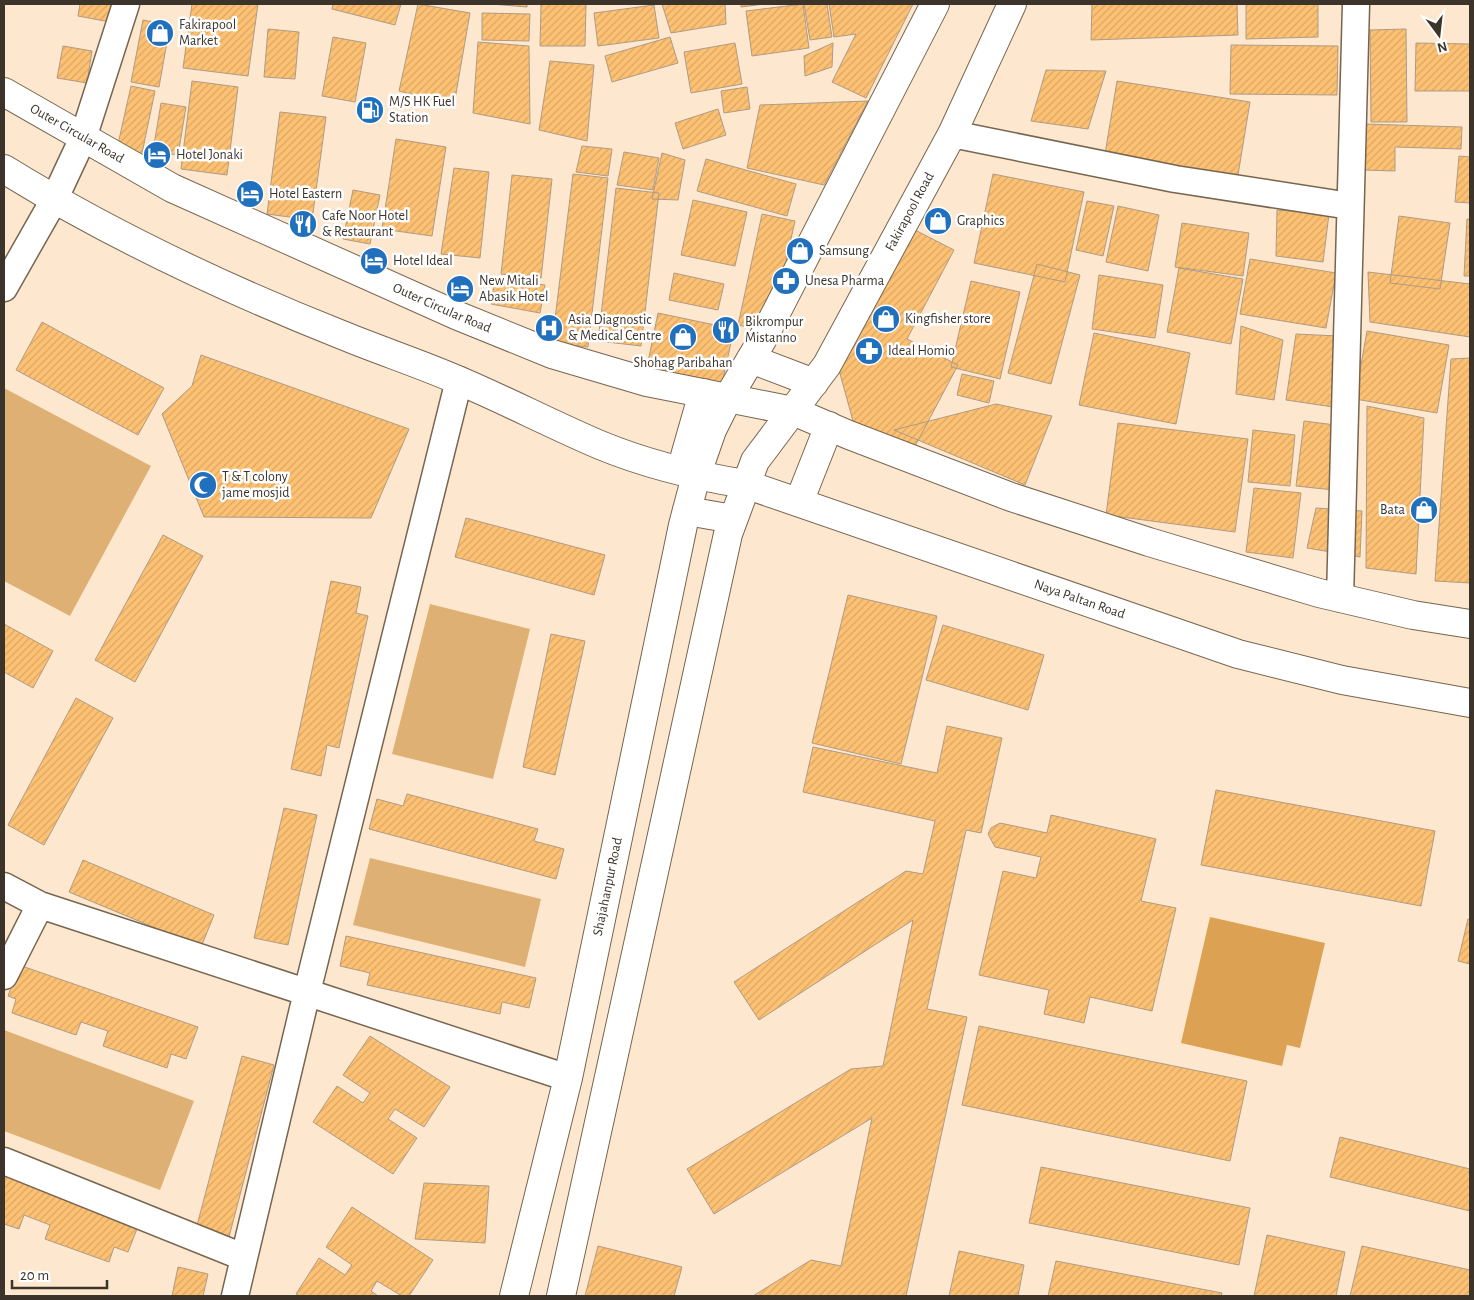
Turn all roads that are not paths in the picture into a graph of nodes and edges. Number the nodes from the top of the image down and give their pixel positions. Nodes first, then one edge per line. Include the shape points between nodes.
1 (126, 4) edge
2 (935, 4) edge
3 (1012, 4) edge
4 (1356, 4) edge
5 (4, 92) edge
6 (952, 134) junction
7 (83, 138) junction
8 (4, 169) edge
9 (54, 200) junction
10 (1350, 206) junction
11 (4, 288) edge
12 (751, 358) junction
13 (459, 380) junction
14 (814, 383) junction
15 (716, 394) junction
16 (793, 411) junction
17 (829, 426) junction
18 (688, 473) junction
19 (745, 484) junction
20 (799, 502) junction
21 (687, 511) junction
22 (733, 519) junction
23 (1340, 598) junction
24 (1470, 624) edge
25 (1470, 703) edge
26 (4, 886) edge
27 (40, 905) junction
28 (4, 976) edge
29 (307, 992) junction
30 (568, 1078) junction
31 (4, 1161) edge
32 (243, 1257) junction
33 (234, 1296) edge
34 (514, 1296) edge
35 (561, 1296) edge

1 - 7 street
2 - 12 main road
3 - 6 main road, Fakirapool Road
4 - 10 street
5 - 7 main road, Outer Circular Road
6 - 10 street via 1176,179
6 - 14 main road, Fakirapool Road via 832,357
7 - 9 street
7 - 15 main road, Outer Circular Road via 172,188 465,319 596,369
8 - 9 main road
9 - 11 street
9 - 13 main road via 238,291
10 - 23 street
12 - 14 main road
12 - 15 main road
13 - 18 main road via 601,445
13 - 29 street
14 - 16 main road, Fakirapool Road
15 - 16 main road, Outer Circular Road
15 - 18 main road via 712,430
16 - 17 main road
16 - 19 main road, Fakirapool Road via 755,461
17 - 20 main road
17 - 23 main road via 1011,497
18 - 19 main road, Naya Paltan Road
18 - 21 main road, Shajahanpur Road
19 - 20 main road, Naya Paltan Road
19 - 22 main road
20 - 25 main road, Naya Paltan Road via 1238,654 1342,680
21 - 22 main road
21 - 30 main road, Shajahanpur Road
22 - 35 main road
23 - 24 main road
26 - 27 street
27 - 28 street
27 - 29 street
29 - 30 street
29 - 32 street
30 - 34 main road, Shajahanpur Road
31 - 32 street
32 - 33 street

